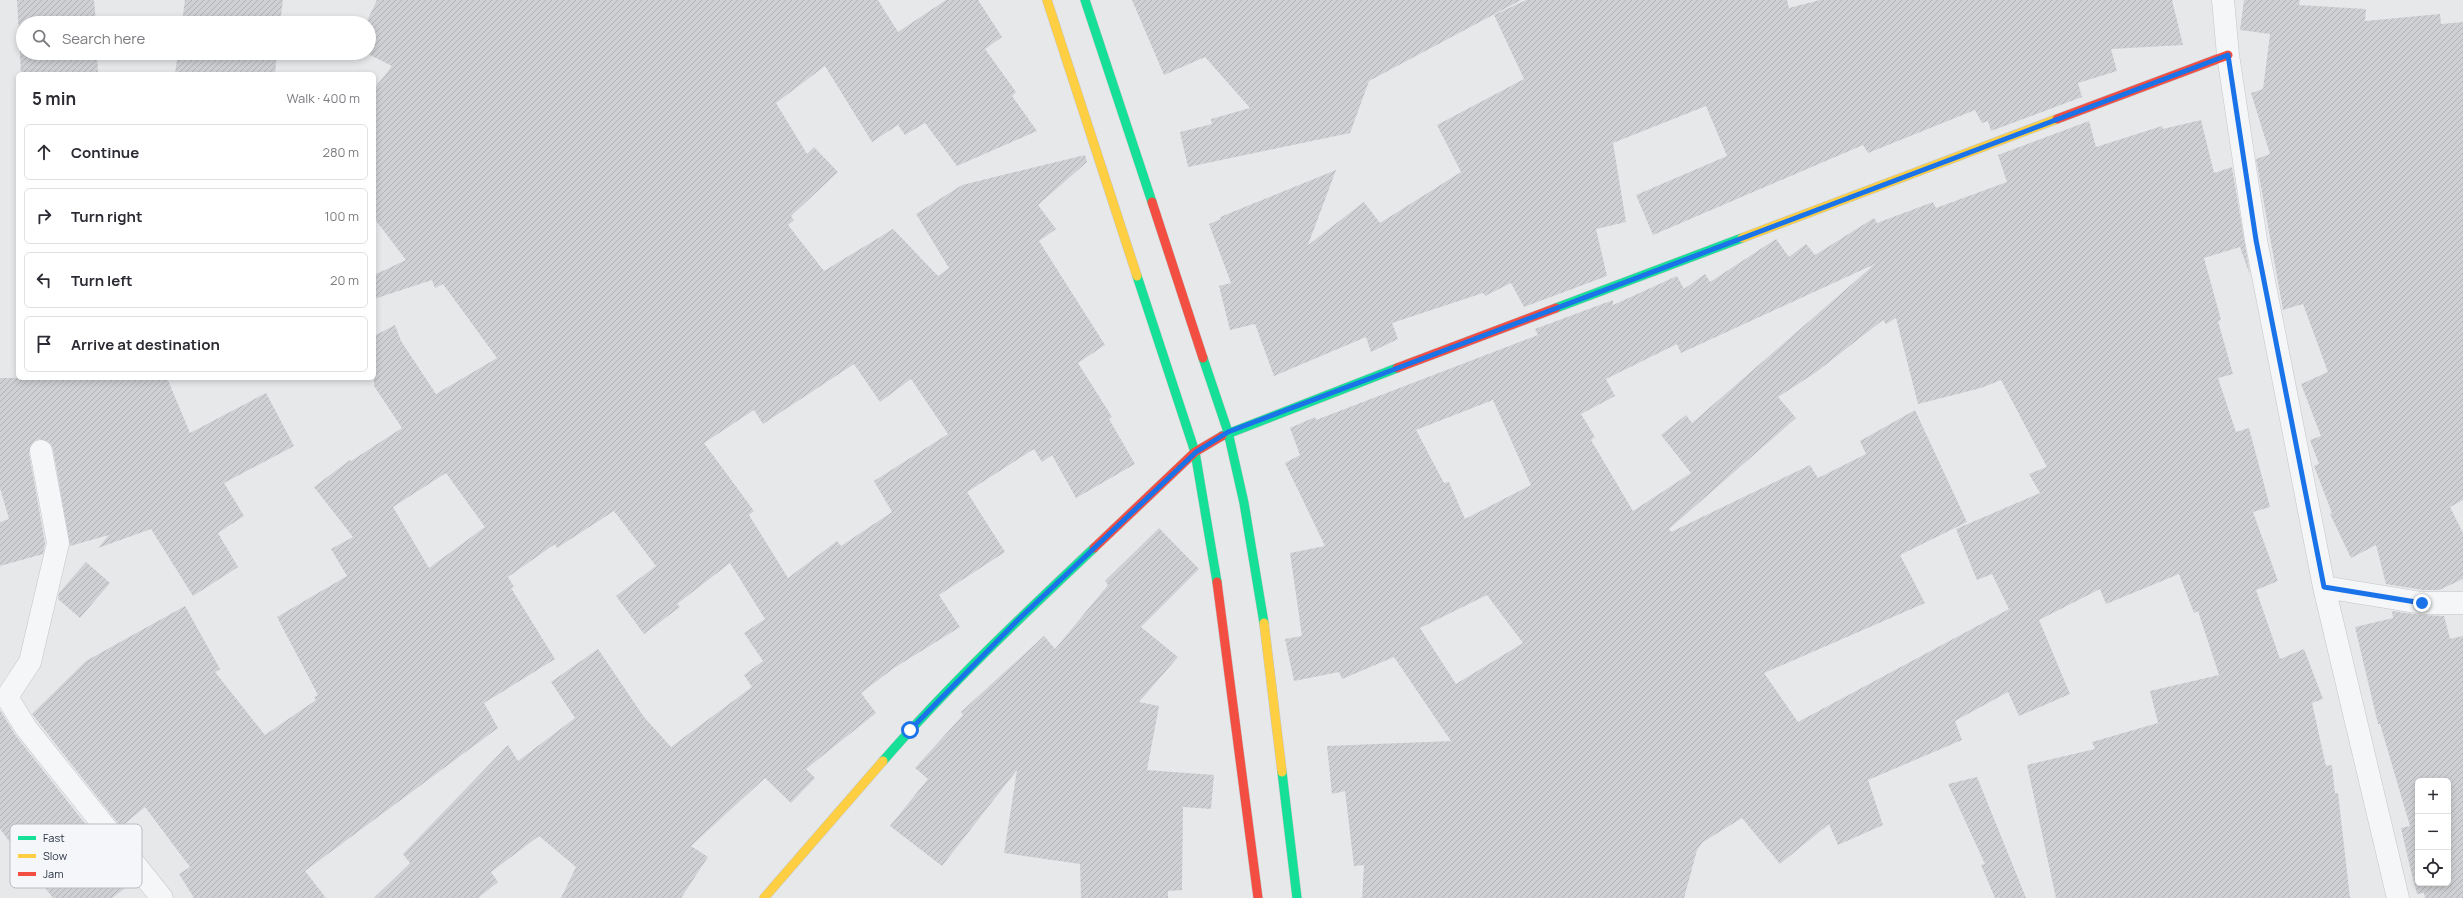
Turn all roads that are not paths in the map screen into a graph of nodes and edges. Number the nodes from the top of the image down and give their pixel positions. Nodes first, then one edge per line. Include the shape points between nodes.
1 (1047, 0) edge
2 (1085, 0) edge
3 (2223, 0) edge
4 (2228, 55) junction
5 (1228, 432) junction
6 (41, 451) dead end
7 (1196, 452) junction
8 (2324, 587) junction
9 (2463, 603) edge
10 (103, 824) edge
11 (142, 873) edge
12 (162, 898) edge
13 (764, 898) edge
14 (1258, 898) edge
15 (1297, 898) edge
16 (2398, 898) edge

1 - 7 main road
2 - 5 main road
3 - 4 street
4 - 5 main road
4 - 8 street via 2256,240
5 - 7 main road
5 - 15 main road via 1261,594
6 - 10 street via 58,543 30,662 7,697 26,728
7 - 13 main road via 1019,619 910,730
7 - 14 main road via 1221,606
8 - 9 street via 2422,603
8 - 16 street
11 - 12 street

